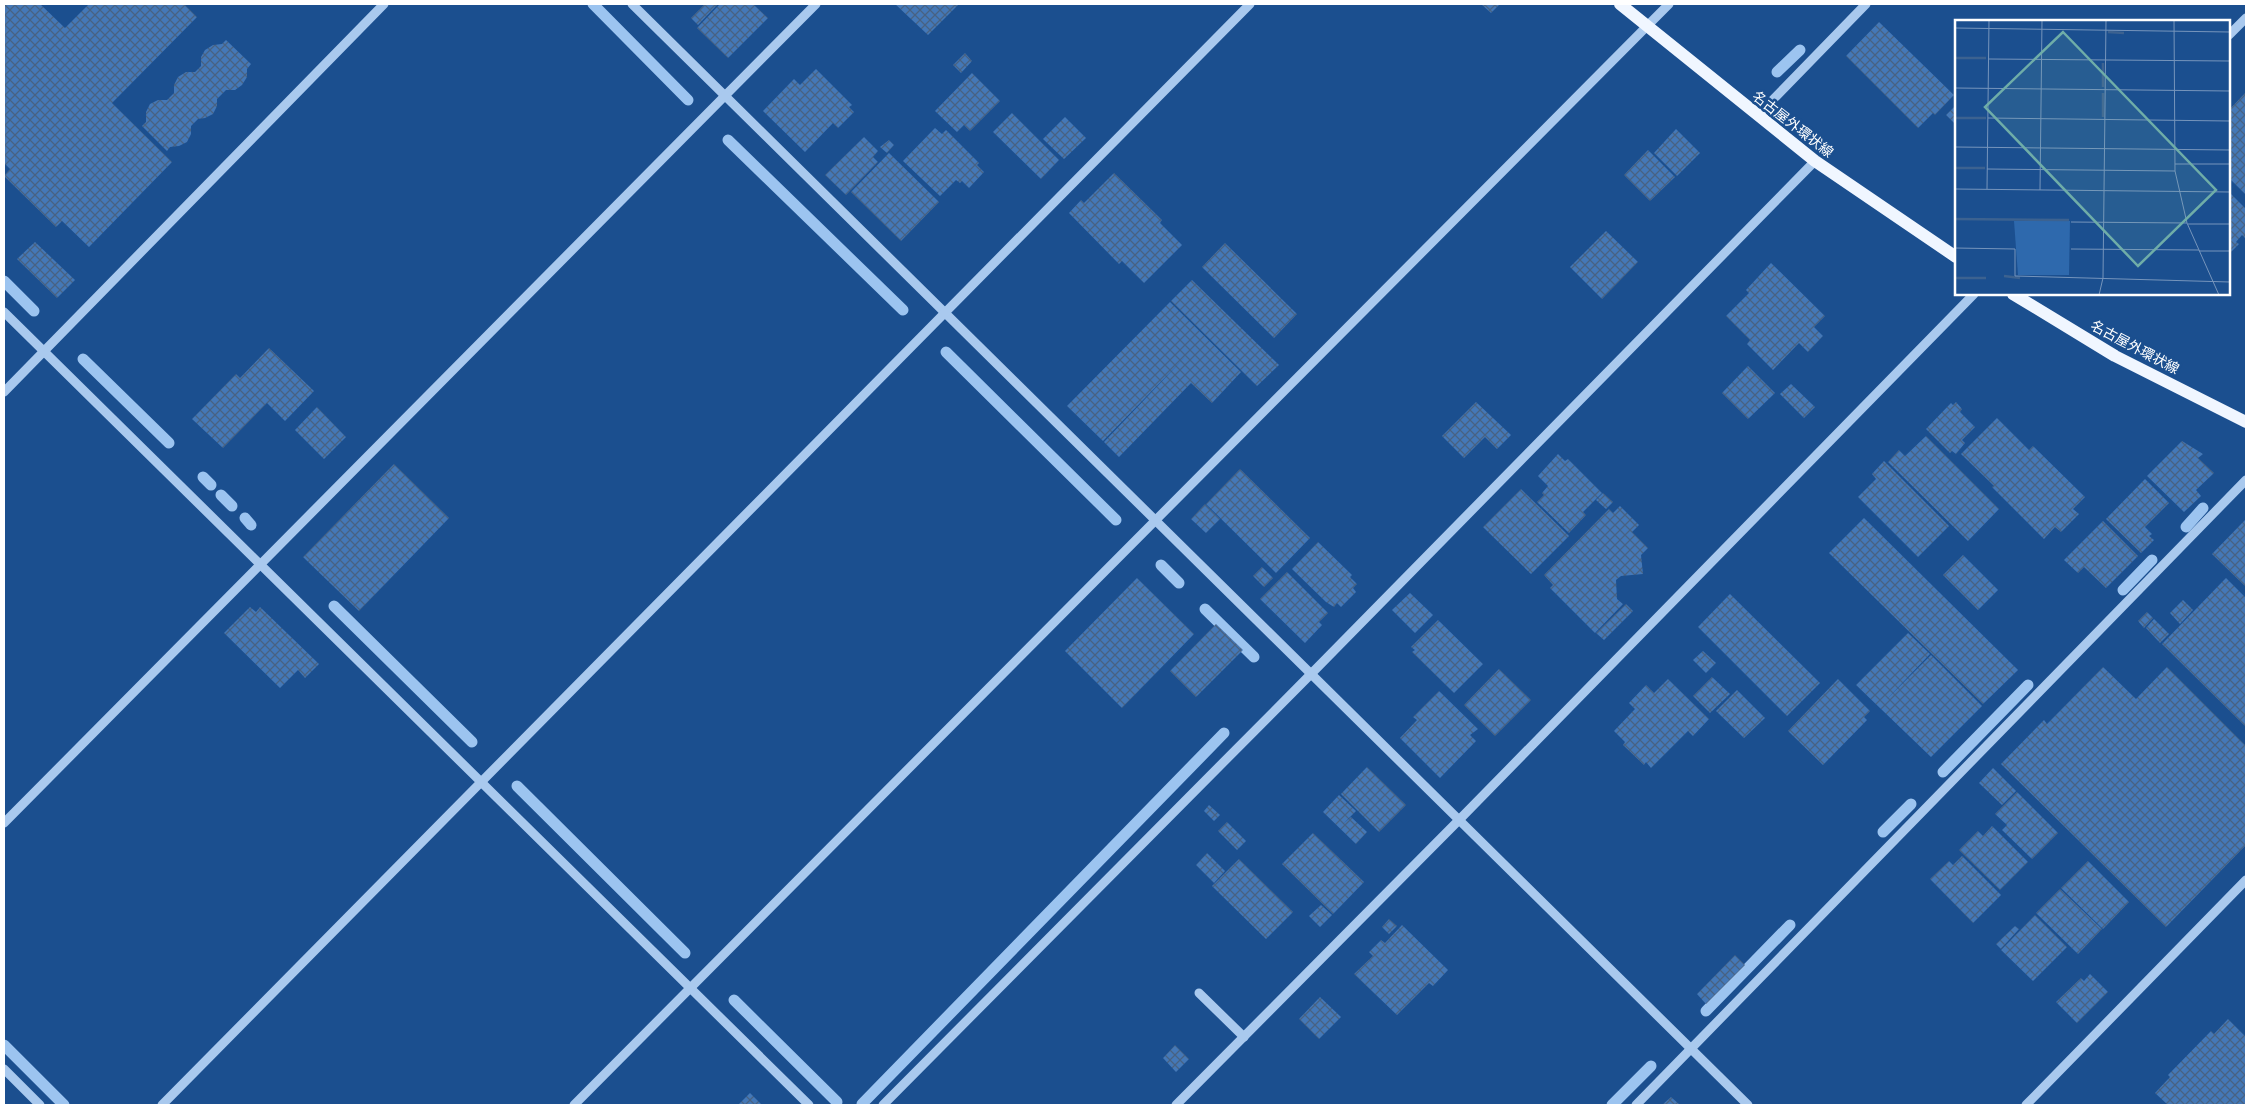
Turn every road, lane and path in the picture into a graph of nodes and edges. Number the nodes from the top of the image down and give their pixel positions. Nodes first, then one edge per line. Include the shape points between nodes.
1 (384, 4) edge
2 (632, 4) edge
3 (816, 4) edge
4 (1250, 4) edge
5 (1620, 4) edge
6 (1669, 4) edge
7 (1866, 4) edge
8 (2246, 18) edge
9 (1647, 26) junction
10 (2230, 34) edge
11 (725, 96) junction
12 (1758, 115) junction
13 (1815, 161) junction
14 (1955, 256) edge
15 (1973, 295) edge
16 (2015, 295) edge
17 (4, 312) edge
18 (944, 313) junction
19 (44, 352) junction
20 (4, 392) edge
21 (2246, 422) edge
22 (2246, 480) edge
23 (1154, 521) junction
24 (260, 564) junction
25 (1310, 675) junction
26 (481, 782) junction
27 (1458, 820) junction
28 (4, 823) edge
29 (2246, 880) edge
30 (690, 988) junction
31 (1199, 993) dead end
32 (1244, 1037) junction
33 (1691, 1049) junction
34 (4, 1069) edge
35 (40, 1105) edge
36 (162, 1105) edge
37 (574, 1105) edge
38 (809, 1105) edge
39 (883, 1105) edge
40 (1176, 1105) edge
41 (1636, 1105) edge
42 (1748, 1105) edge
43 (2026, 1105) edge

1 - 19 street
2 - 11 street
3 - 11 street
4 - 18 street
5 - 9 main road, 名古屋外環状線
6 - 9 street
7 - 12 street
8 - 10 street
9 - 12 main road, 名古屋外環状線
9 - 23 street
11 - 18 street
11 - 24 street
12 - 13 main road, 名古屋外環状線
13 - 14 main road, 名古屋外環状線
13 - 25 street
15 - 27 street
16 - 21 main road, 名古屋外環状線 via 2115,356
17 - 19 street
18 - 23 street
18 - 26 street
19 - 20 street
19 - 24 street
22 - 33 street
23 - 25 street
23 - 30 street
24 - 26 street
24 - 28 street
25 - 27 street
25 - 39 street
26 - 30 street
26 - 36 street
27 - 32 street
27 - 33 street
29 - 43 street
30 - 37 street
30 - 38 street
31 - 32 street
32 - 40 street
33 - 41 street
33 - 42 street
34 - 35 street

